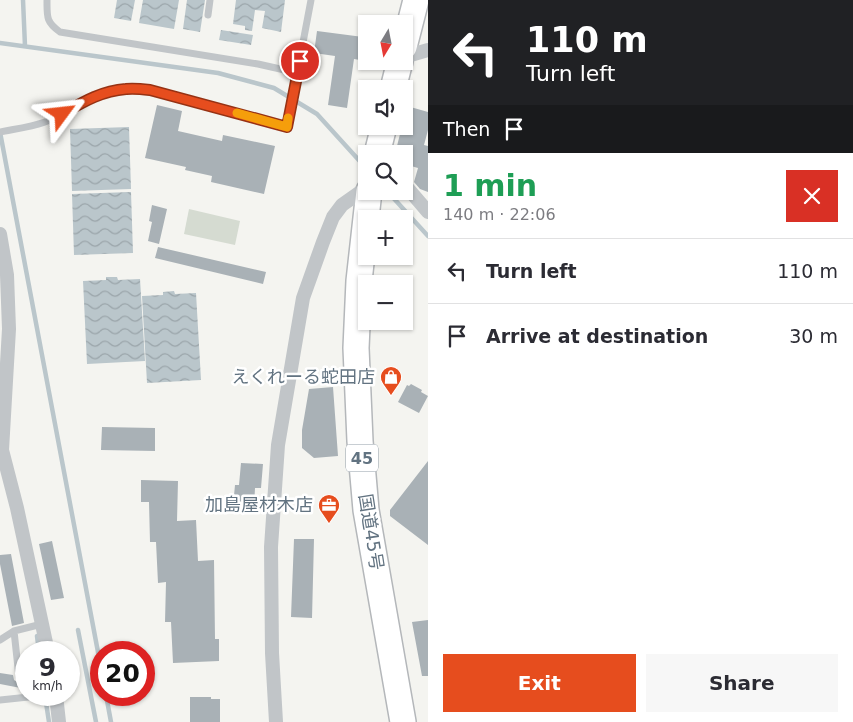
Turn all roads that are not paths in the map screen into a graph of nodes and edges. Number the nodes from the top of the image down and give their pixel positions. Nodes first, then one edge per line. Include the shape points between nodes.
1 (47, 0) edge
2 (210, 0) edge
3 (311, 0) edge
4 (416, 0) edge
5 (412, 15) edge
6 (208, 16) dead end
7 (428, 50) edge
8 (413, 54) edge
9 (298, 73) junction
10 (0, 132) edge
11 (358, 194) edge
12 (413, 194) edge
13 (367, 200) edge
14 (428, 212) edge
15 (0, 234) edge
16 (42, 624) junction
17 (14, 631) junction
18 (0, 640) edge
19 (46, 641) edge
20 (15, 642) edge
21 (15, 698) edge
22 (0, 700) edge
23 (57, 706) edge
24 (59, 722) edge
25 (276, 722) edge
26 (403, 722) edge

1 - 9 lane via 47,19 60,32
2 - 6 lane
3 - 9 lane
4 - 5 highway
7 - 8 street
9 - 10 lane via 287,127 150,90 126,89 90,98 45,122
11 - 25 street via 342,205 333,217 304,298 278,445 270,547
12 - 14 street
13 - 26 highway, 国道45号 / 45 via 356,348 360,441 366,510
15 - 16 street via 7,275 9,329 2,450 18,508
16 - 17 lane
16 - 19 street
17 - 18 lane
17 - 20 lane
21 - 22 lane
23 - 24 street

